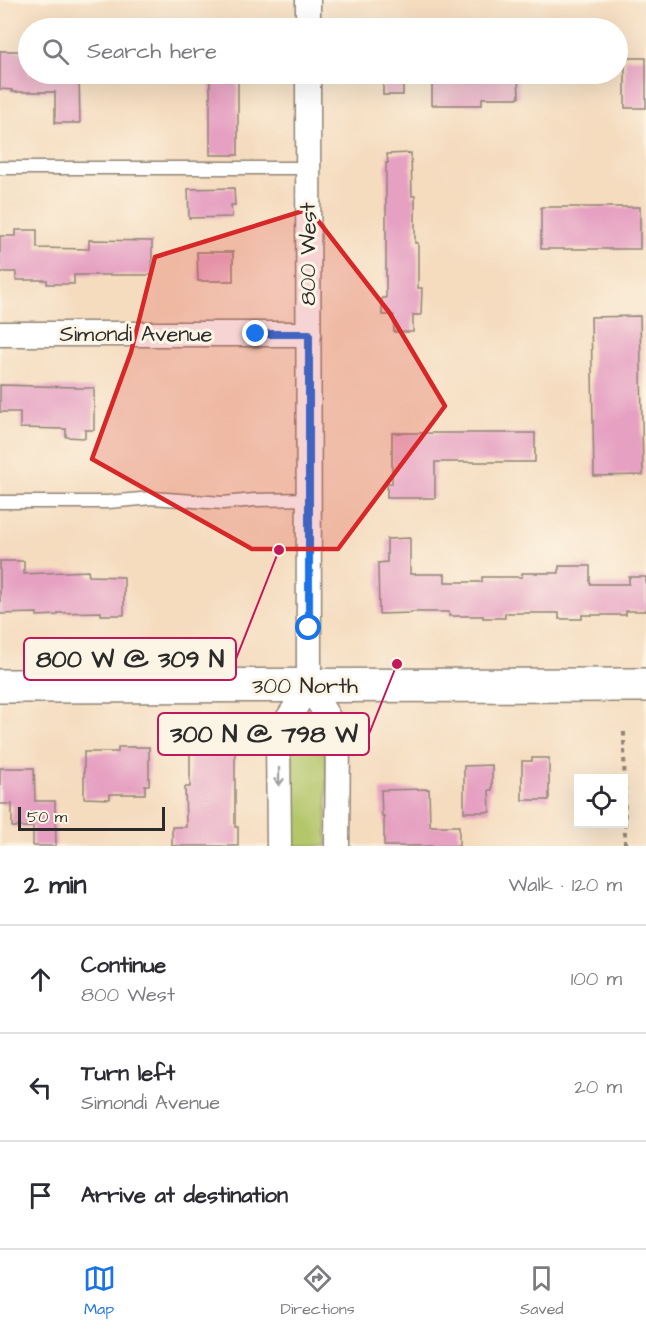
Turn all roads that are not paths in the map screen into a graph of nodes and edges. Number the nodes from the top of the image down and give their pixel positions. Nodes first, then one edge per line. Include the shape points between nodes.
1 (308, 0) edge
2 (308, 18) edge
3 (308, 84) edge
4 (0, 168) edge
5 (308, 168) junction
6 (0, 334) edge
7 (309, 334) junction
8 (309, 499) junction
9 (0, 502) edge
10 (646, 685) edge
11 (0, 686) edge
12 (309, 686) junction
13 (279, 846) edge
14 (337, 846) edge

1 - 2 street
3 - 5 street, 800 West
4 - 5 lane
5 - 7 street, 800 West
6 - 7 street, Simondi Avenue
7 - 8 street, 800 West
8 - 9 lane via 223,503 152,498
8 - 12 street, 800 West
10 - 12 street, 300 North
11 - 12 street, 300 North
12 -> 13 street via 278,734
12 - 14 street via 338,734

